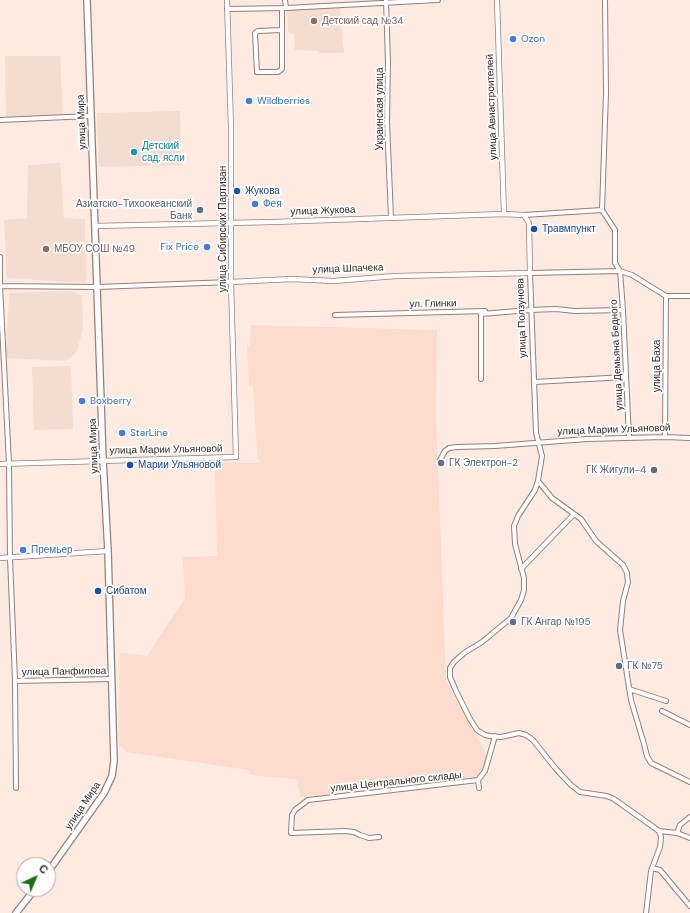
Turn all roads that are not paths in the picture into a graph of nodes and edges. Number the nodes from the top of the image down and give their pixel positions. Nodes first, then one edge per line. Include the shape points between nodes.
1 (86, 0) edge
2 (227, 0) edge
3 (285, 0) edge
4 (438, 0) edge
5 (497, 0) edge
6 (605, 0) edge
7 (386, 1) edge
8 (284, 8) junction
9 (227, 9) junction
10 (281, 30) junction
11 (90, 116) junction
12 (0, 120) edge
13 (602, 210) junction
14 (504, 214) junction
15 (524, 215) junction
16 (391, 218) junction
17 (232, 223) junction
18 (95, 226) junction
19 (0, 257) edge
20 (620, 271) junction
21 (530, 273) junction
22 (231, 282) junction
23 (0, 286) edge
24 (97, 287) junction
25 (666, 296) junction
26 (690, 296) edge
27 (530, 310) junction
28 (623, 310) junction
29 (335, 315) dead end
30 (626, 377) junction
31 (481, 379) dead end
32 (534, 382) junction
33 (665, 437) junction
34 (630, 438) junction
35 (690, 438) edge
36 (539, 442) junction
37 (236, 457) joint
38 (103, 460) junction
39 (440, 460) dead end
40 (0, 464) edge
41 (9, 464) junction
42 (538, 481) junction
43 (574, 514) junction
44 (108, 551) junction
45 (0, 558) edge
46 (10, 558) junction
47 (521, 569) junction
48 (112, 679) junction
49 (15, 681) junction
50 (629, 689) junction
51 (666, 701) dead end
52 (662, 711) dead end
53 (690, 725) edge
54 (495, 736) junction
55 (478, 780) junction
56 (690, 782) edge
57 (16, 788) dead end
58 (479, 788) dead end
59 (690, 817) edge
60 (659, 831) junction
61 (677, 833) junction
62 (379, 837) dead end
63 (690, 838) edge
64 (56, 861) edge
65 (652, 868) junction
66 (29, 897) edge
67 (690, 906) edge
68 (16, 913) edge
69 (646, 913) edge

1 - 11 main road, улица Мира
2 - 9 street, улица Сибирских Партизан
3 - 8 street
4 - 7 street
5 - 14 street, улица Авиастроителей
6 - 13 street via 606,93
7 - 8 street
7 - 16 street, Украинская улица
8 - 9 street
8 - 10 street
9 - 17 street, улица Сибирских Партизан
10 - 10 street via 282,70 257,72 255,33
11 - 12 street
11 - 18 main road, улица Мира
13 - 15 street
13 - 20 street, улица Демьяна Бедного via 615,230 615,263
14 - 15 street
14 - 16 street, улица Жукова
15 - 21 street, улица Ползунова via 529,223
16 - 17 street, улица Жукова
17 - 18 street, улица Жукова
17 - 22 street, улица Сибирских Партизан
18 - 24 main road, улица Мира
19 - 23 street
20 - 21 street, улица Шпачека
20 - 25 street, улица Шпачека
20 - 28 street, улица Демьяна Бедного
21 - 22 street, улица Шпачека via 396,276 333,281 292,279
21 - 27 street, улица Ползунова
22 - 24 street, улица Шпачека
22 - 37 street, улица Сибирских Партизан
23 - 24 street, улица Шпачека
23 - 41 street
24 - 38 main road, улица Мира
25 - 26 street
25 - 33 street, улица Баха
27 - 28 street
27 - 29 street, ул. Глинки
27 - 31 street via 481,314
27 - 32 street, улица Ползунова
28 - 30 street, улица Демьяна Бедного
30 - 32 street
30 - 34 street, улица Демьяна Бедного
32 - 36 street, улица Ползунова via 536,433
33 - 34 street, улица Марии Ульяновой
33 - 35 street, улица Марии Ульяновой
34 - 36 street, улица Марии Ульяновой
36 - 39 street, улица Марии Ульяновой via 449,448
36 - 42 street, улица Ползунова via 542,456
37 - 38 street, улица Марии Ульяновой
38 - 41 street, улица Марии Ульяновой
38 - 44 main road, улица Мира
40 - 41 street, улица Марии Ульяновой
41 - 46 street
42 - 43 street via 552,498
42 - 47 street, улица Ползунова via 514,526
43 - 47 street
43 - 50 street via 627,573 628,582 620,630
44 - 46 street
44 - 48 main road, улица Мира
45 - 46 street
46 - 49 street
47 - 54 street, улица Ползунова via 524,590 511,618 464,653 450,668 450,677 477,730 485,735
48 - 49 street, улица Панфилова
48 - 64 main road, улица Мира via 112,776 98,802
49 - 57 street
50 - 51 street
50 - 56 street via 646,756 651,763
52 - 53 street
54 - 55 street via 485,770
54 - 60 street via 519,733 526,735 580,792 614,799
55 - 58 street
55 - 62 street, улица Центрального склады via 308,800 292,815 291,832 345,831 368,838
59 - 61 street via 680,825
60 - 61 street
60 - 65 street via 660,847
61 - 63 street
65 - 67 street via 660,870
65 - 69 street
66 - 68 main road

